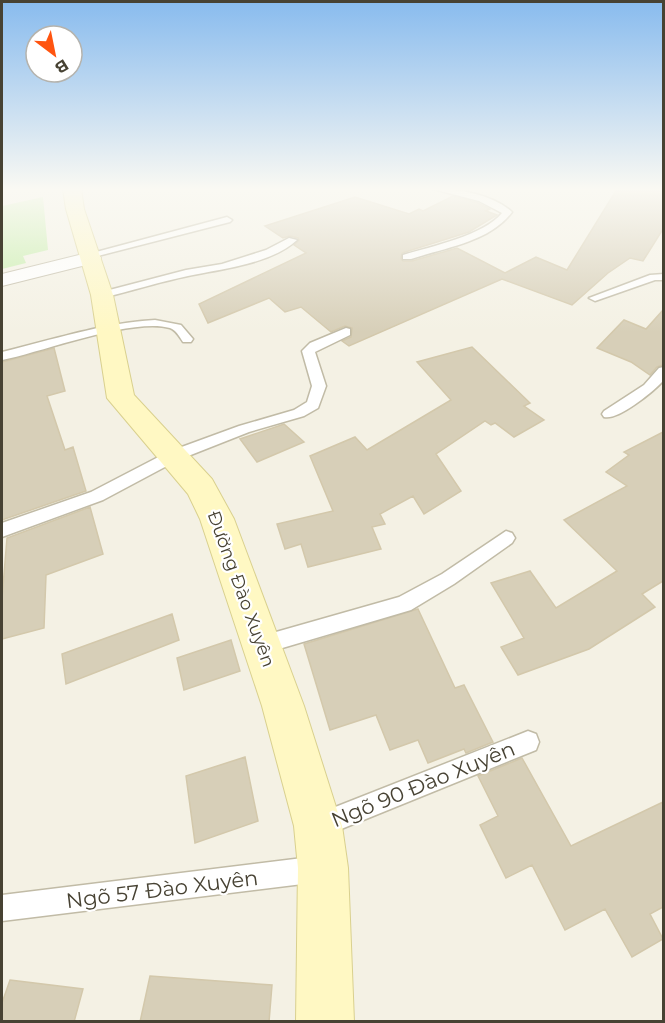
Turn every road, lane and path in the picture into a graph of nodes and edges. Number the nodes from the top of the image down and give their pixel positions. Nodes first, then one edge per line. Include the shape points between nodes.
1 (84, 237) edge
2 (163, 237) edge
3 (465, 237) edge
4 (292, 240) dead end
5 (90, 256) junction
6 (407, 257) dead end
7 (663, 277) edge
8 (2, 280) edge
9 (102, 295) junction
10 (595, 298) dead end
11 (107, 330) junction
12 (346, 332) dead end
13 (187, 339) dead end
14 (2, 356) edge
15 (663, 371) edge
16 (609, 414) dead end
17 (173, 456) junction
18 (2, 531) edge
19 (506, 538) dead end
20 (262, 645) junction
21 (528, 742) dead end
22 (318, 826) junction
23 (322, 868) junction
24 (2, 908) edge
25 (325, 1022) edge

1 - 5 street, Đường Đào Xuyên
2 - 5 lane
3 - 6 lane
4 - 9 lane via 232,265
5 - 8 street
5 - 9 street, Đường Đào Xuyên
7 - 10 lane
9 - 11 street, Đường Đào Xuyên
11 - 13 lane via 170,324 181,329
11 - 14 lane
11 - 17 street, Đường Đào Xuyên via 121,398
12 - 17 lane via 308,351 319,386 314,405
15 - 16 lane via 649,388
17 - 18 lane via 98,496
17 - 20 street, Đường Đào Xuyên via 201,487 217,519
19 - 20 lane via 404,604
20 - 22 street, Đường Đào Xuyên
21 - 22 lane, Ngõ 90 Đào Xuyên
22 - 23 street, Đường Đào Xuyên
23 - 24 lane, Ngõ 57 Đào Xuyên
23 - 25 street, Đường Đào Xuyên

